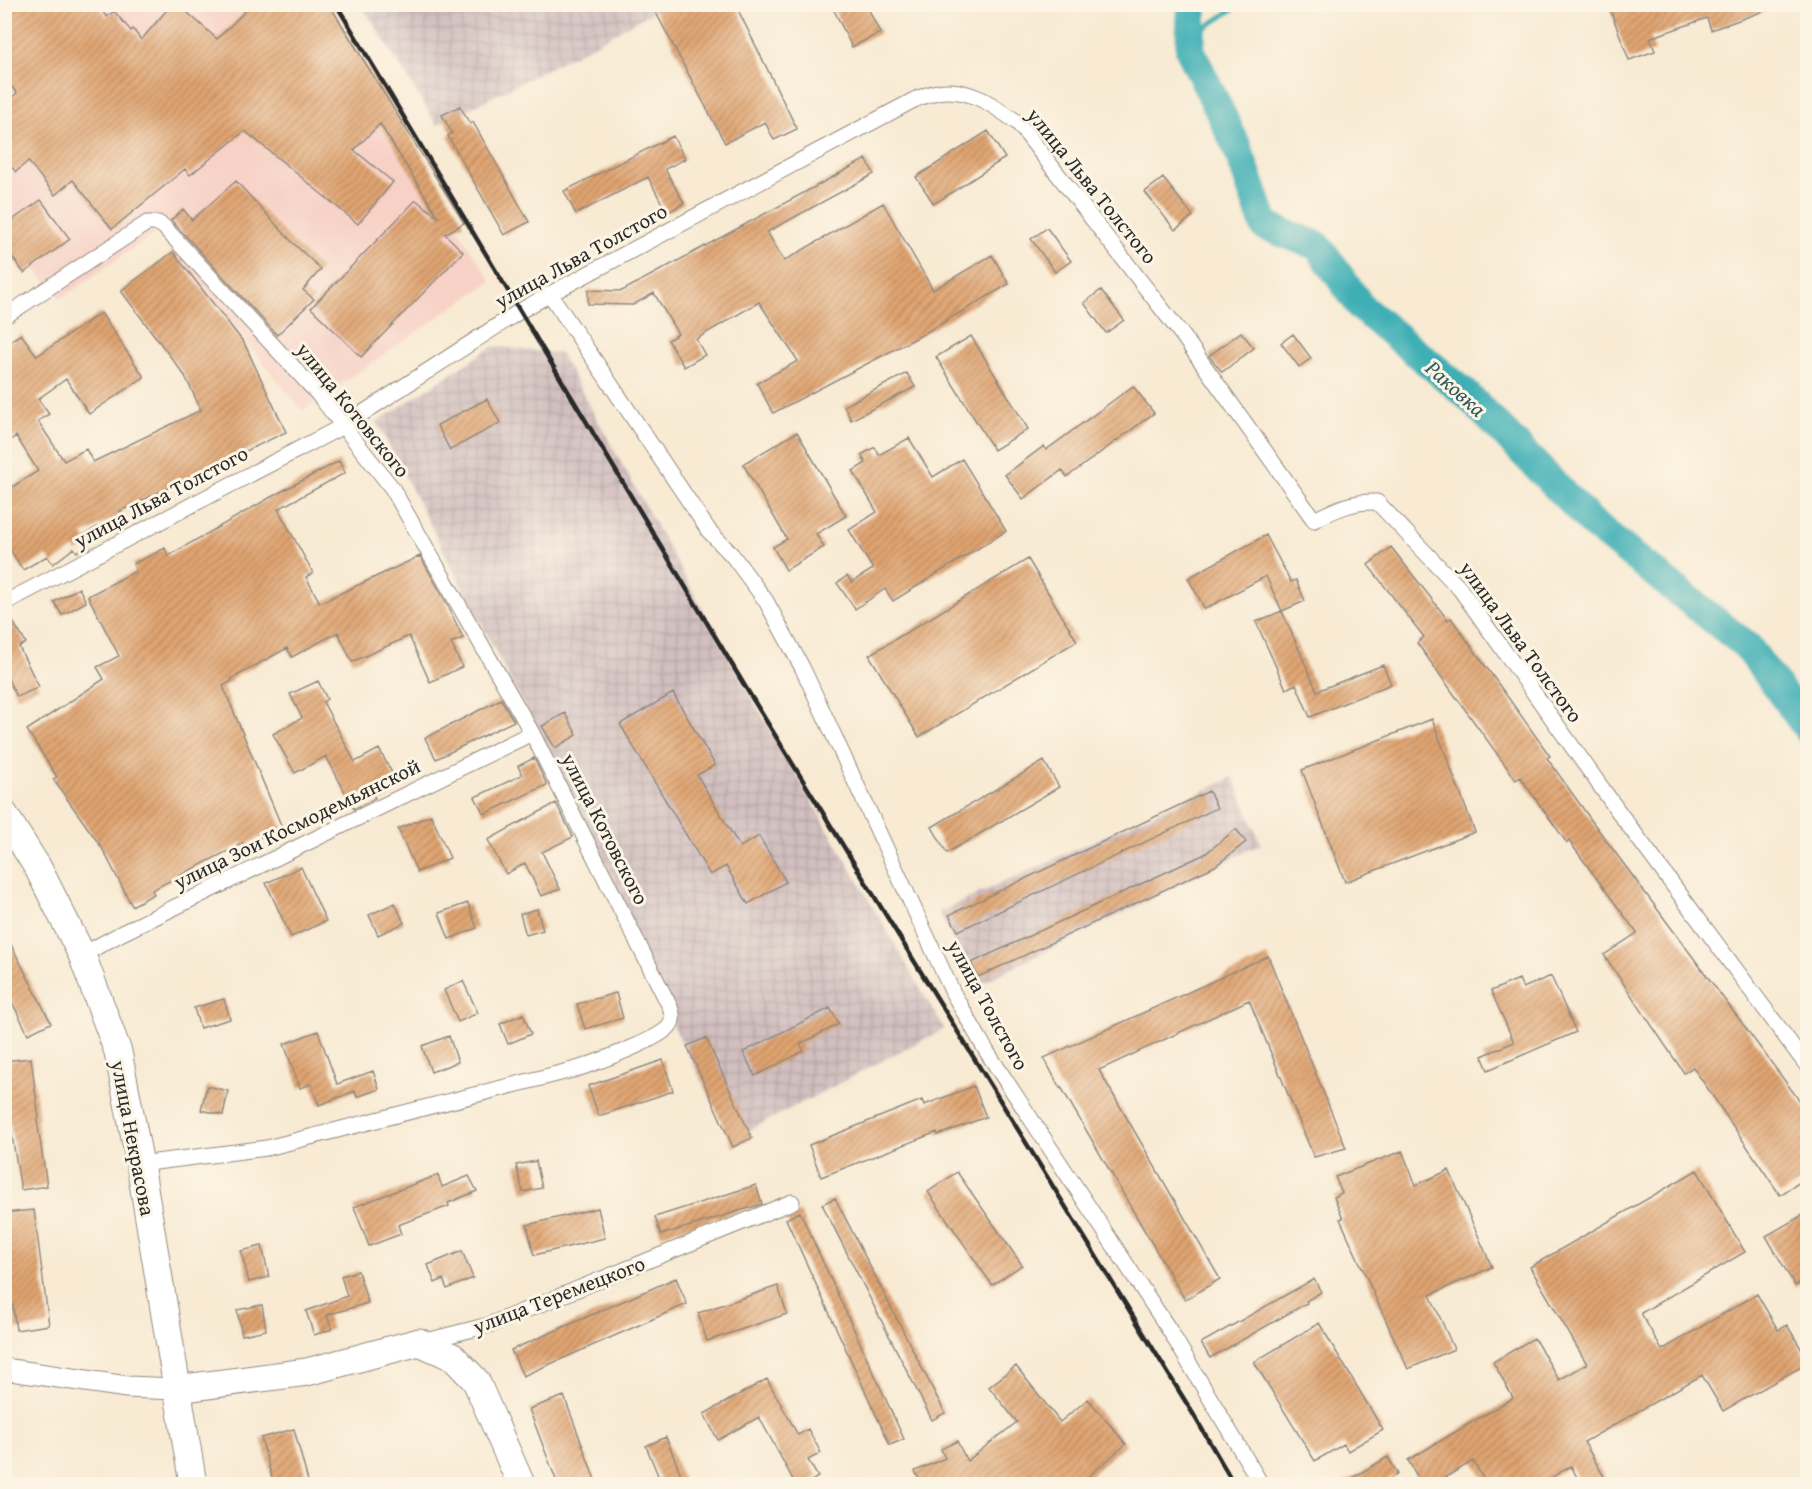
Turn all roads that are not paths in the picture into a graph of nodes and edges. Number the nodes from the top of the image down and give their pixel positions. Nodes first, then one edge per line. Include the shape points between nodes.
1 (550, 294) junction
2 (4, 317) edge
3 (344, 426) junction
4 (4, 603) edge
5 (532, 733) junction
6 (4, 814) edge
7 (82, 954) junction
8 (1808, 1067) edge
9 (140, 1164) junction
10 (792, 1202) dead end
11 (419, 1342) junction
12 (4, 1369) edge
13 (177, 1389) junction
14 (193, 1485) edge
15 (521, 1485) edge
16 (1261, 1485) edge

1 - 3 street, улица Льва Толстого
1 - 8 street, улица Льва Толстого via 914,100 938,92 965,92 997,107 1018,123 1183,336 1314,520 1348,504 1377,502 1460,589
1 - 16 street, улица Толстого via 709,531 766,601 803,669 953,993 993,1062 1170,1331
2 - 3 street, улица Котовского via 147,222 158,223
3 - 4 street, улица Льва Толстого
3 - 5 street, улица Котовского via 392,488
5 - 7 street, улица Зои Космодемьянской
5 - 9 street, улица Котовского via 670,1006 672,1023 666,1030 580,1068 437,1106 267,1148
6 - 7 highway, улица Некрасова via 38,868
7 - 9 highway, улица Некрасова via 118,1052
9 - 13 highway, улица Некрасова
10 - 11 street, улица Теремецкого via 489,1325
11 - 13 highway, улица Теремецкого via 306,1372
11 - 15 highway via 453,1357 476,1381
12 - 13 street via 127,1387
13 - 14 highway, улица Некрасова

